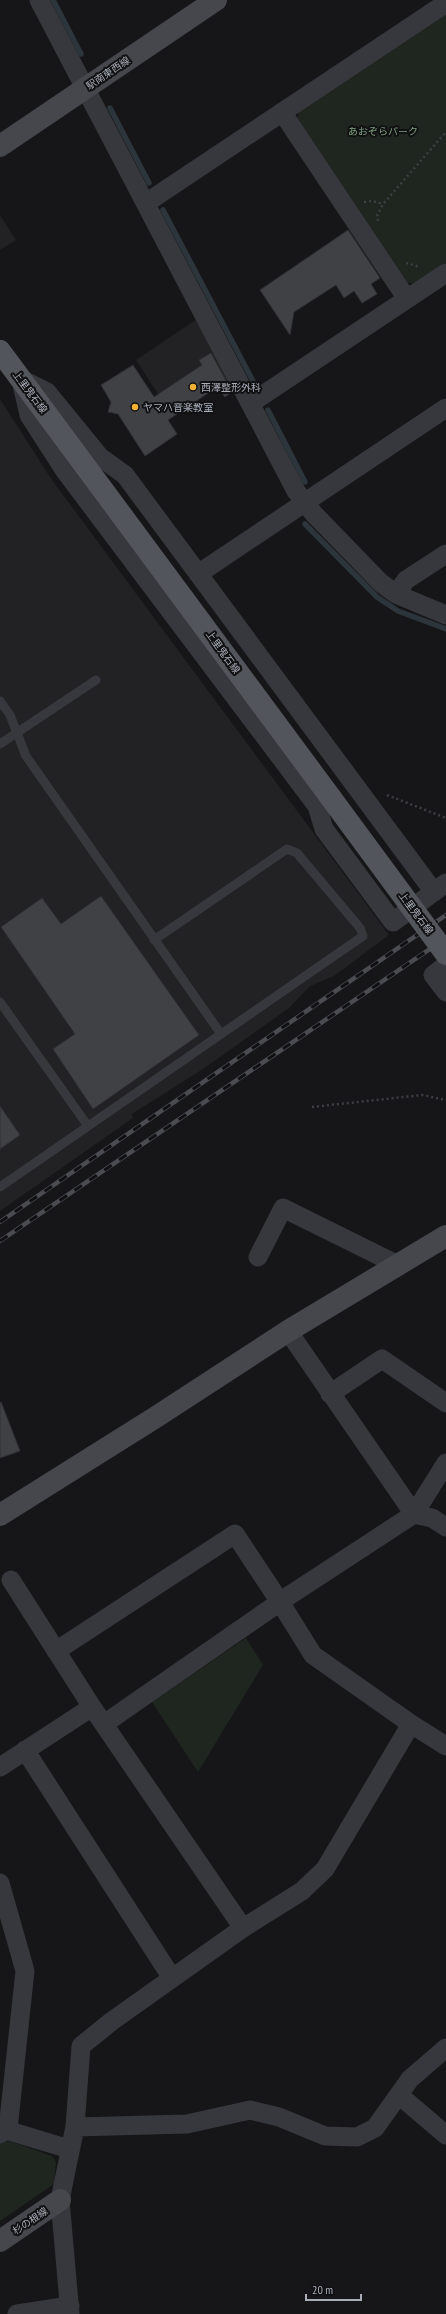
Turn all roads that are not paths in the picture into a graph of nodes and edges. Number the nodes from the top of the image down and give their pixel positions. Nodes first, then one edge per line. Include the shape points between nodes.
1 (39, 0) edge
2 (216, 0) edge
3 (446, 2) edge
4 (86, 88) junction
5 (282, 112) junction
6 (0, 146) edge
7 (146, 203) junction
8 (446, 273) edge
9 (407, 299) junction
10 (0, 351) edge
11 (21, 379) junction
12 (251, 403) junction
13 (446, 408) edge
14 (304, 502) junction
15 (446, 554) edge
16 (198, 574) junction
17 (396, 594) junction
18 (446, 615) edge
19 (96, 680) dead end
20 (0, 701) edge
21 (17, 733) junction
22 (0, 744) edge
23 (440, 888) edge
24 (154, 940) junction
25 (446, 954) edge
26 (446, 965) edge
27 (446, 992) edge
28 (0, 1002) edge
29 (221, 1034) junction
30 (88, 1126) junction
31 (0, 1187) edge
32 (446, 1236) edge
33 (258, 1257) dead end
34 (398, 1265) junction
35 (288, 1331) junction
36 (330, 1394) junction
37 (446, 1403) edge
38 (446, 1463) edge
39 (414, 1514) junction
40 (0, 1515) edge
41 (446, 1527) edge
42 (11, 1580) dead end
43 (280, 1602) junction
44 (56, 1651) junction
45 (92, 1707) junction
46 (104, 1724) junction
47 (411, 1724) junction
48 (446, 1746) edge
49 (25, 1750) junction
50 (0, 1767) edge
51 (0, 1883) edge
52 (3, 1905) edge
53 (243, 1928) junction
54 (172, 1978) junction
55 (446, 2048) edge
56 (399, 2095) junction
57 (75, 2127) junction
58 (3, 2130) edge
59 (446, 2135) edge
60 (69, 2150) junction
61 (60, 2200) junction
62 (0, 2241) edge
63 (70, 2310) edge
64 (17, 2314) edge

1 - 4 street
2 - 4 street, 駅南東西線
3 - 5 street
4 - 6 street, 駅南東西線
4 - 7 street
5 - 7 street
5 - 9 street
7 - 12 street
8 - 9 street
9 - 12 street
10 - 11 main road, 上里鬼石線
11 - 16 street via 46,392 100,458 125,475
11 - 23 street via 29,415 65,471 317,806 324,829 393,922
11 - 25 main road, 上里鬼石線, bridge
12 - 14 street
13 - 14 street
14 - 16 street
14 - 17 street via 381,583
15 - 17 street via 406,580
16 - 23 street via 358,790
17 - 18 street
19 - 21 lane
20 - 21 lane via 10,715
21 - 22 lane
21 - 24 lane via 26,756
24 - 29 lane
24 - 29 lane via 287,849 297,853 360,928 364,936
26 - 27 street via 433,975
28 - 30 lane
29 - 30 lane
30 - 31 lane
32 - 34 street
33 - 34 street via 283,1208
34 - 35 street
35 - 36 street
35 - 40 street
36 - 37 street via 382,1359
36 - 39 street
38 - 39 street
39 - 41 street via 432,1518
39 - 43 street
42 - 44 street
43 - 44 street via 235,1534
43 - 46 street
43 - 47 street via 313,1655
44 - 45 street
45 - 46 street
45 - 49 street
46 - 53 street
47 - 48 street
47 - 53 street via 325,1869 302,1891
49 - 50 street
49 - 54 street
51 - 52 street
52 - 58 street via 25,1971
53 - 54 street
54 - 57 street via 81,2046
55 - 56 street via 410,2079
56 - 57 street via 375,2128 357,2137 325,2136 279,2116 250,2110 186,2124
56 - 59 street
57 - 60 street
58 - 60 street
60 - 61 street
61 - 62 street, 杉の根線
61 - 63 street
63 - 64 street

